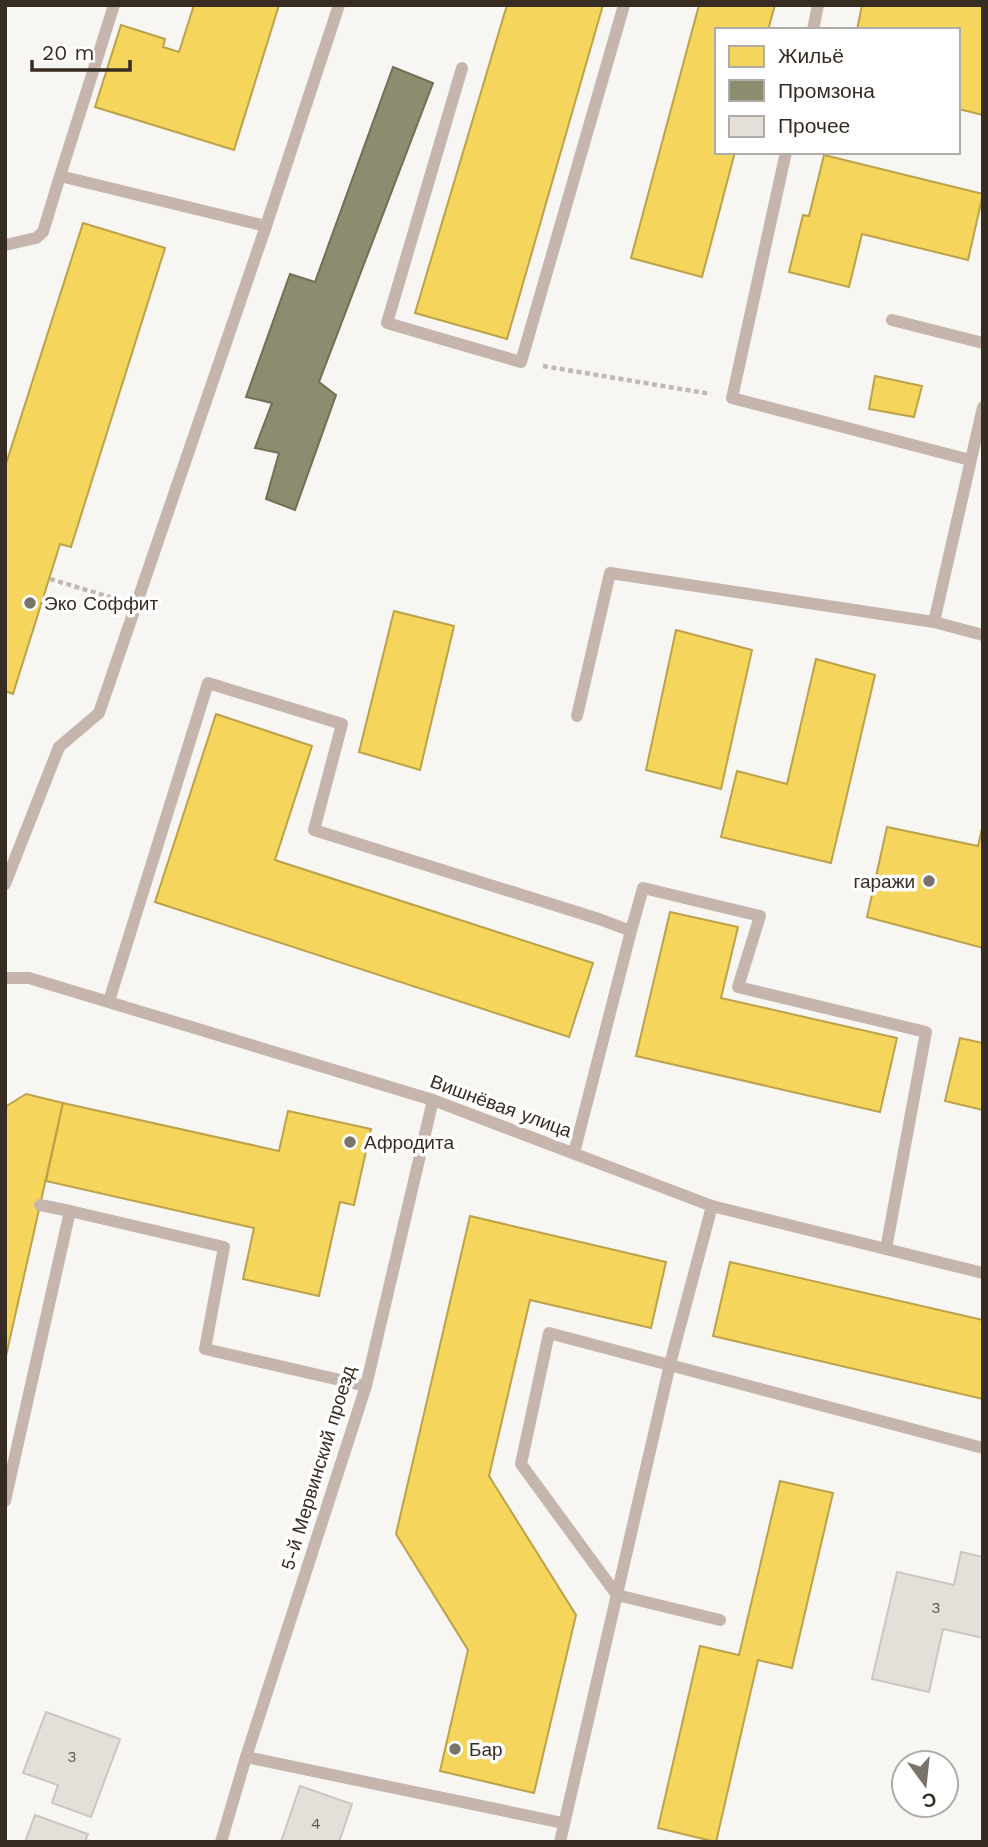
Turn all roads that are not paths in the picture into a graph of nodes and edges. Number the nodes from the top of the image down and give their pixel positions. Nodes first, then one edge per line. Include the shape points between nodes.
1 (114, 5) edge
2 (339, 5) edge
3 (624, 5) edge
4 (818, 5) edge
5 (813, 28) edge
6 (462, 68) dead end
7 (786, 154) edge
8 (60, 176) junction
9 (266, 226) junction
10 (5, 246) edge
11 (892, 320) dead end
12 (983, 343) edge
13 (982, 412) edge
14 (970, 460) junction
15 (934, 622) junction
16 (983, 635) edge
17 (577, 716) dead end
18 (5, 884) edge
19 (631, 931) junction
20 (5, 978) edge
21 (108, 1002) junction
22 (433, 1100) junction
23 (574, 1153) junction
24 (40, 1205) dead end
25 (712, 1206) junction
26 (70, 1211) junction
27 (886, 1249) junction
28 (983, 1273) edge
29 (670, 1364) junction
30 (366, 1386) junction
31 (983, 1448) edge
32 (5, 1501) edge
33 (617, 1595) junction
34 (720, 1620) dead end
35 (246, 1757) junction
36 (564, 1824) junction
37 (221, 1842) edge
38 (560, 1842) edge

1 - 8 lane
2 - 9 lane
3 - 6 lane via 521,362 387,323
4 - 5 lane
7 - 14 lane via 732,398
8 - 9 lane
8 - 10 lane via 43,232
9 - 18 lane via 99,713 59,747
11 - 12 lane
13 - 14 lane
14 - 15 lane
15 - 16 lane
15 - 17 lane via 610,573
19 - 21 lane via 314,830 342,724 208,682
19 - 23 lane
19 - 27 lane via 643,888 760,916 738,987 926,1032
20 - 21 lane, Вишнёвая улица via 29,978
21 - 22 lane, Вишнёвая улица
22 - 23 lane, Вишнёвая улица
22 - 30 lane, 5-й Мервинский проезд
23 - 25 lane, Вишнёвая улица
24 - 26 lane
25 - 27 lane, Вишнёвая улица
25 - 29 lane
26 - 30 lane via 224,1247 205,1349
26 - 32 lane
27 - 28 lane, Вишнёвая улица
29 - 31 lane
29 - 33 lane
29 - 33 lane via 549,1333 522,1464
30 - 35 lane, 5-й Мервинский проезд
33 - 34 lane
33 - 36 lane
35 - 36 lane
35 - 37 lane, 5-й Мервинский проезд
36 - 38 lane

